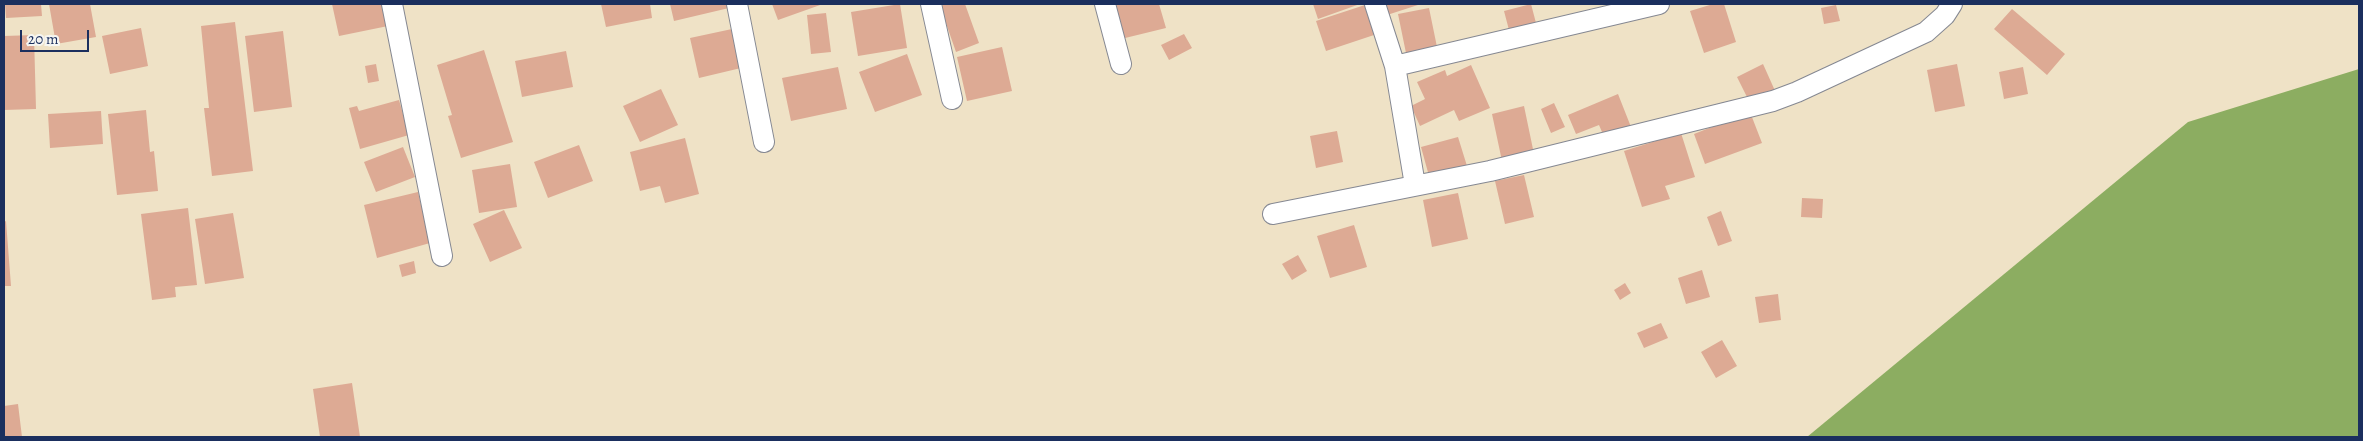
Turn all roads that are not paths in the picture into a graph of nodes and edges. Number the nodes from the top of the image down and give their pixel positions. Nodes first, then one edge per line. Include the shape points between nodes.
1 (392, 4) edge
2 (736, 4) edge
3 (931, 4) edge
4 (1105, 4) edge
5 (1375, 4) edge
6 (1659, 4) edge
7 (1952, 4) edge
8 (1121, 64) dead end
9 (1395, 66) junction
10 (952, 99) dead end
11 (764, 142) dead end
12 (1415, 185) junction
13 (1273, 214) dead end
14 (442, 256) dead end

1 - 14 street
2 - 11 street
3 - 10 street
4 - 8 street
5 - 9 street
6 - 9 street
7 - 12 street via 1926,32 1773,101 1490,171
9 - 12 street
12 - 13 street

